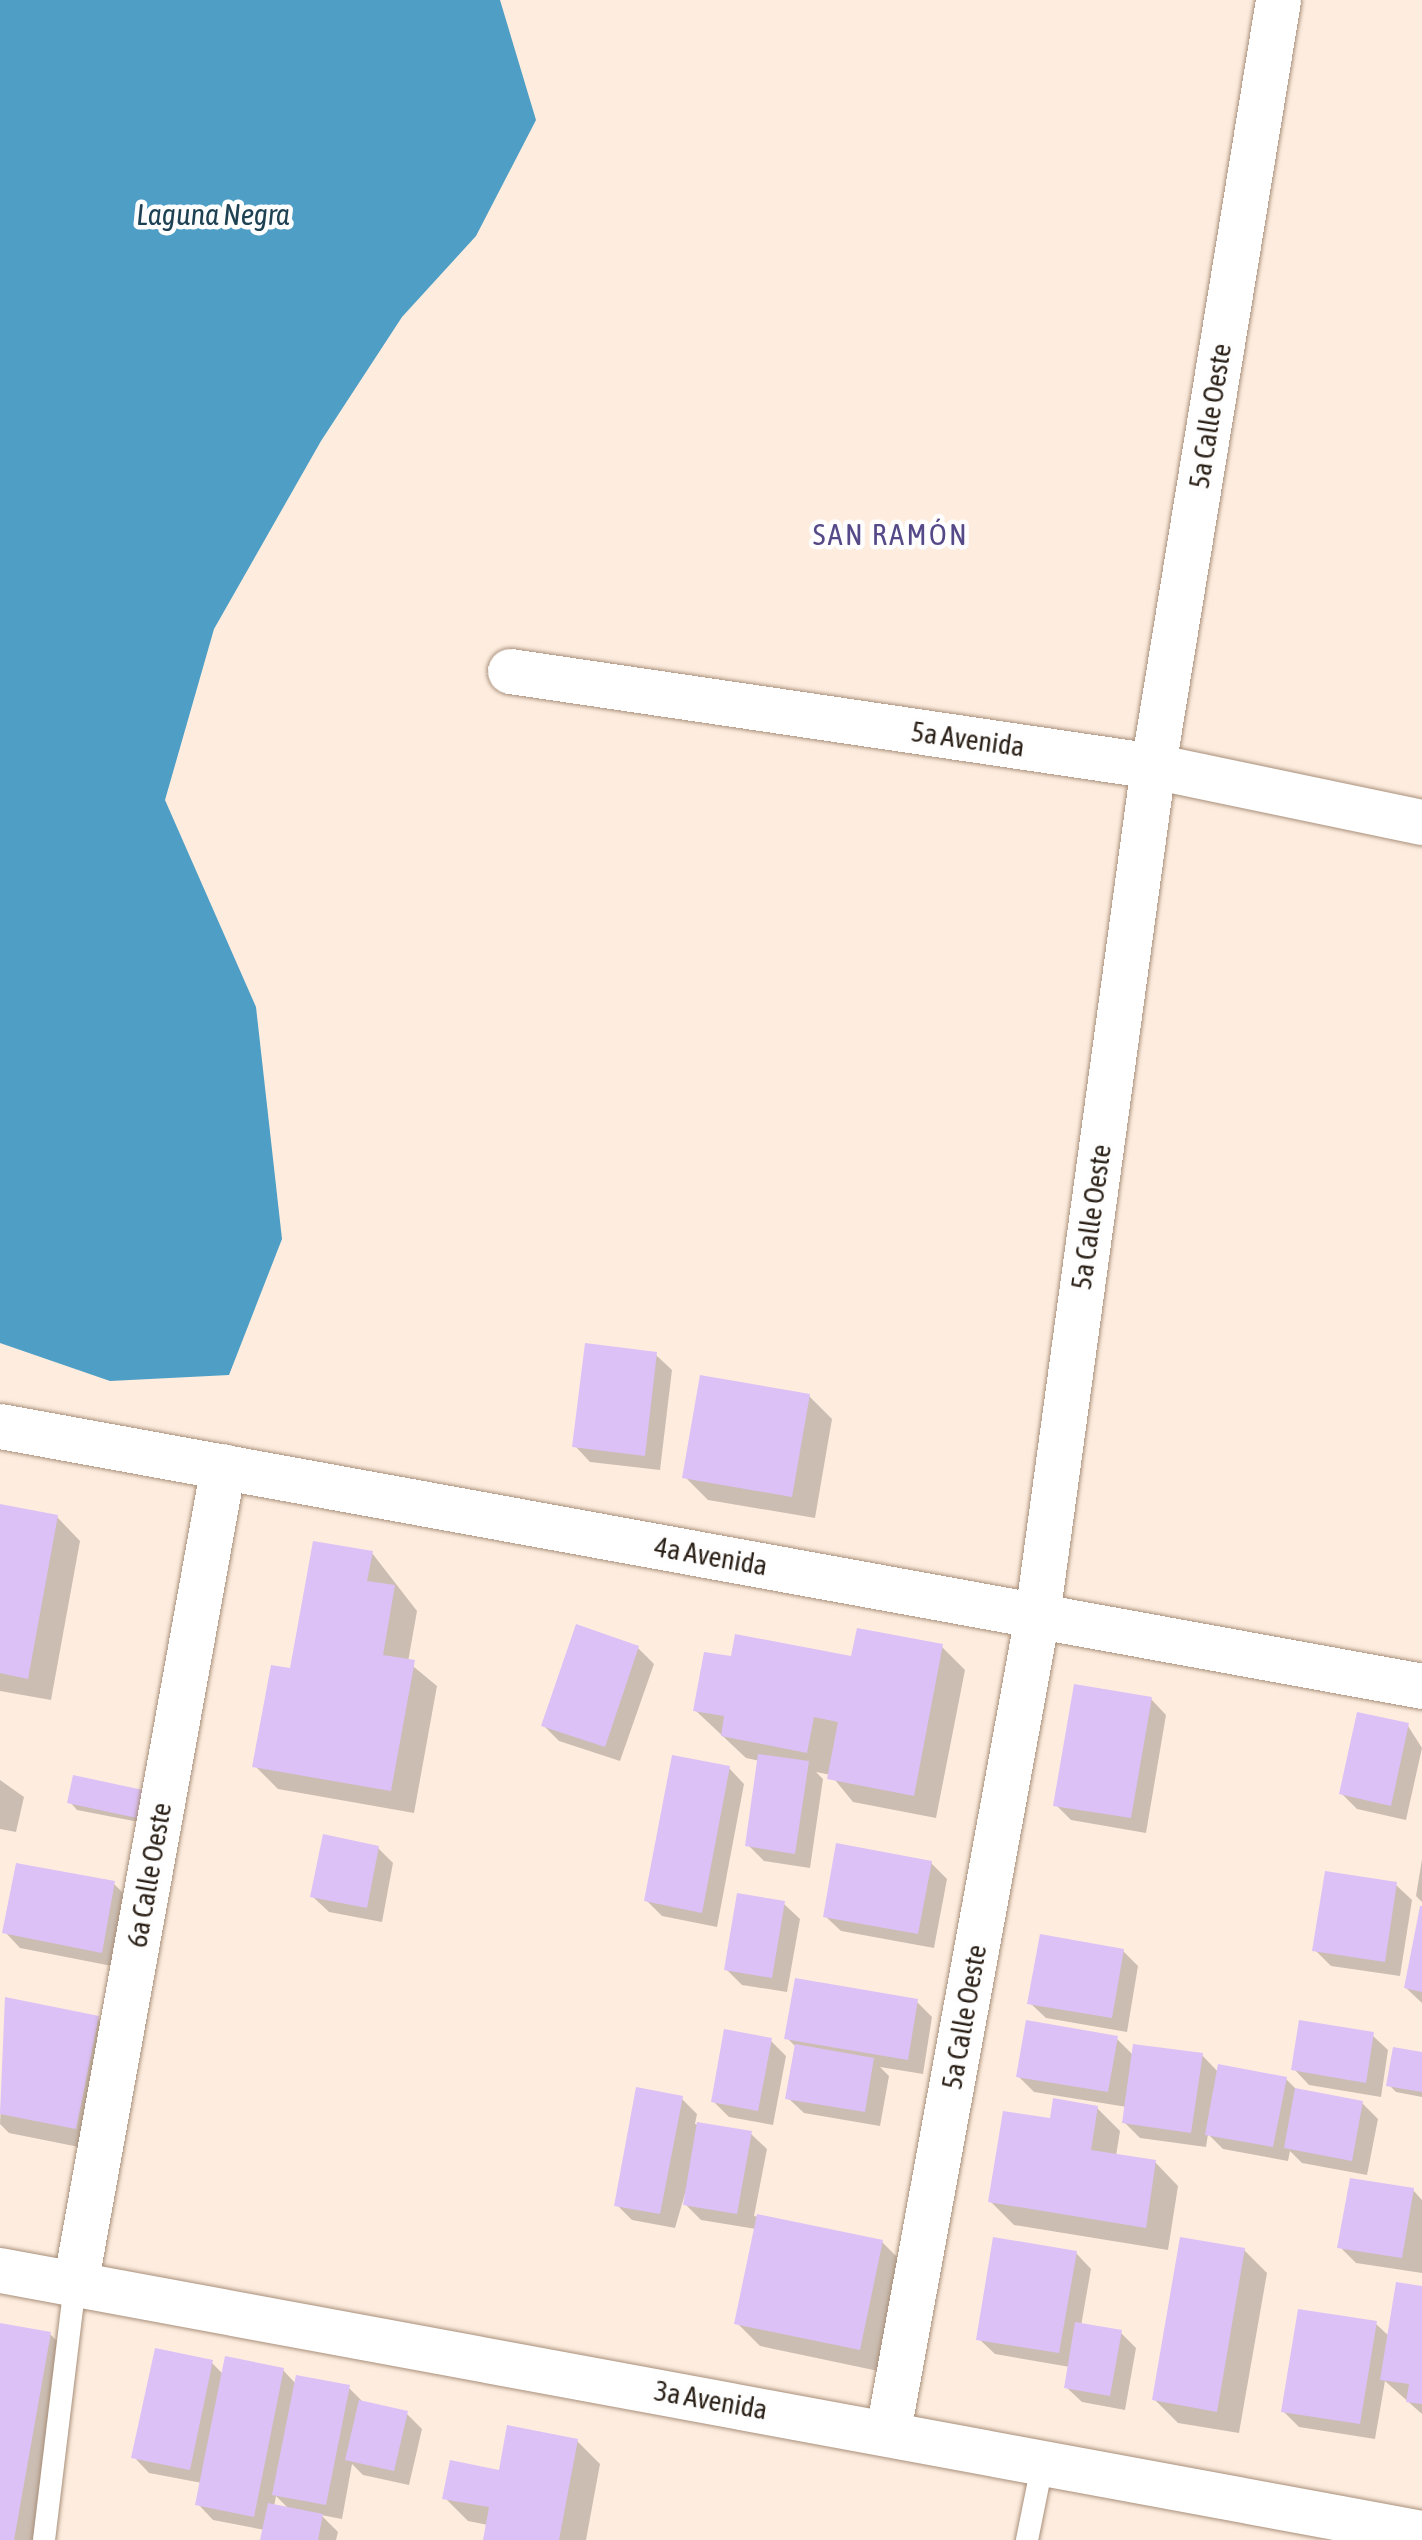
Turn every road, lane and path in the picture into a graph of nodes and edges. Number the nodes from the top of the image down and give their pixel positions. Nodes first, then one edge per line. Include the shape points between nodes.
1 (1278, 0) edge
2 (510, 671) dead end
3 (1153, 766) junction
4 (1422, 822) edge
5 (0, 1426) edge
6 (223, 1466) junction
7 (1037, 1616) junction
8 (1422, 1686) edge
9 (0, 2270) edge
10 (75, 2284) junction
11 (888, 2432) junction
12 (1043, 2461) junction
13 (1422, 2533) edge
14 (44, 2540) edge
15 (1026, 2540) edge

1 - 3 street, 5a Calle Oeste
2 - 3 street, 5a Avenida
3 - 4 street, 5a Avenida
3 - 7 street, 5a Calle Oeste
5 - 6 street, 4a Avenida
6 - 7 street, 4a Avenida
6 - 10 street, 6a Calle Oeste
7 - 8 street, 4a Avenida
7 - 11 street, 5a Calle Oeste
9 - 10 street, 3a Avenida
10 - 11 street, 3a Avenida
10 - 14 lane
11 - 12 street, 3a Avenida
12 - 13 street, 3a Avenida
12 - 15 lane

